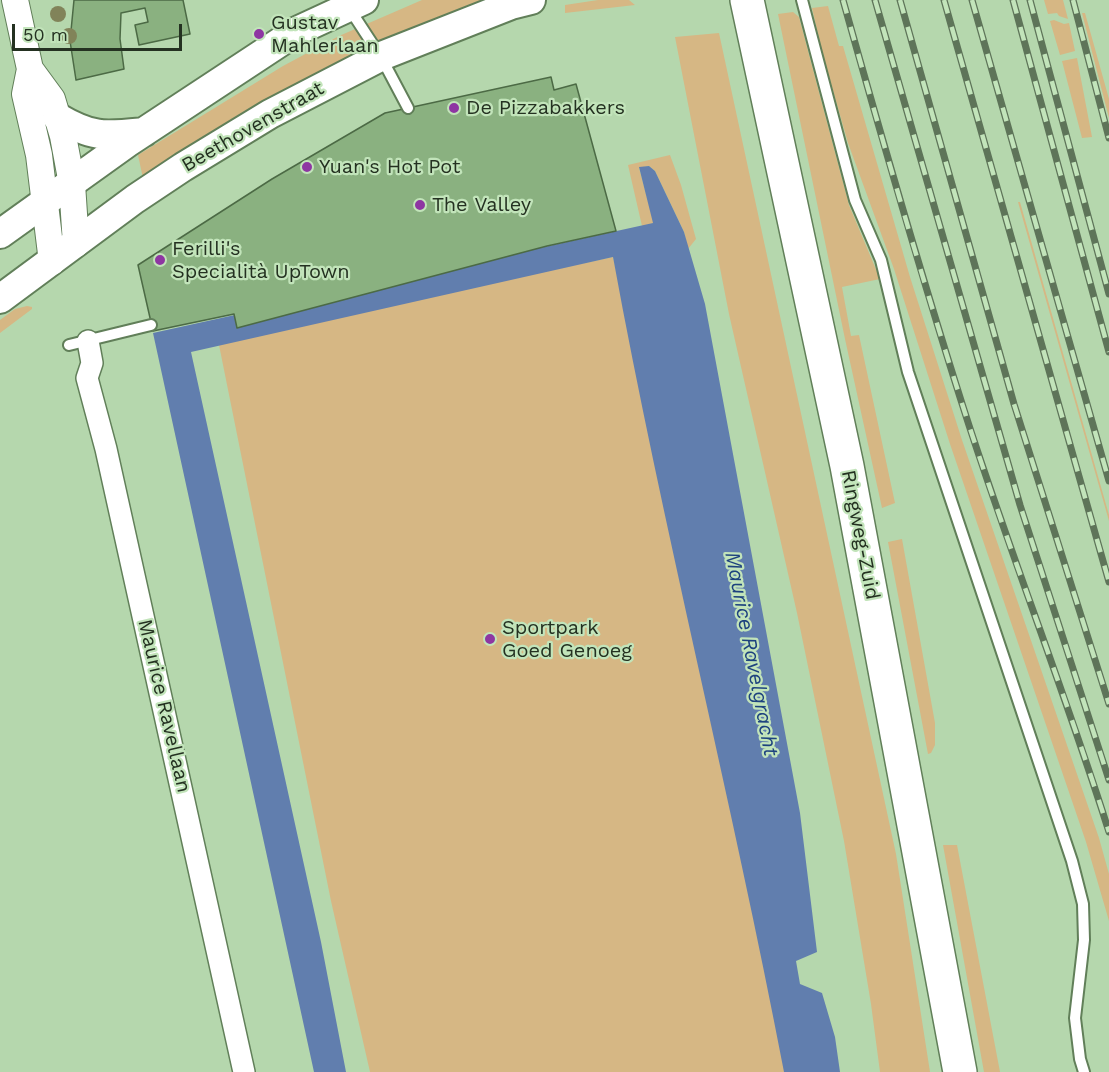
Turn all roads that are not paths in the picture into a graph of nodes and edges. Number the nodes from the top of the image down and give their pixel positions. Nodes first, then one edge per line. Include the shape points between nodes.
1 (15, 0) edge
2 (802, 0) edge
3 (519, 2) edge
4 (356, 4) edge
5 (749, 12) edge
6 (381, 57) junction
7 (30, 69) junction
8 (408, 108) dead end
9 (57, 117) junction
10 (146, 132) junction
11 (72, 184) junction
12 (45, 203) junction
13 (0, 234) edge
14 (76, 235) junction
15 (52, 262) junction
16 (0, 299) edge
17 (152, 326) dead end
18 (78, 343) joint
19 (244, 1072) edge
20 (960, 1072) edge
21 (1084, 1072) edge

1 - 7 street
2 - 21 lane via 855,200 881,260 908,372 1072,861 1083,904 1084,940 1075,1018
3 - 6 main road, Beethovenstraat
4 - 6 lane
4 - 10 main road via 297,31
5 - 20 highway, Ringweg-Zuid via 847,466
6 - 8 lane
6 - 14 main road, Beethovenstraat via 270,114
7 - 9 street via 52,99
7 - 12 street via 25,94
9 - 10 main road via 95,134
9 - 11 street
10 - 11 main road
11 - 12 main road
11 - 14 street
12 - 13 main road
12 - 14 lane
12 - 15 street
14 - 15 main road, Beethovenstraat
15 - 16 main road, Beethovenstraat
17 - 18 lane
18 - 19 street, Maurice Ravellaan via 92,363 87,378

